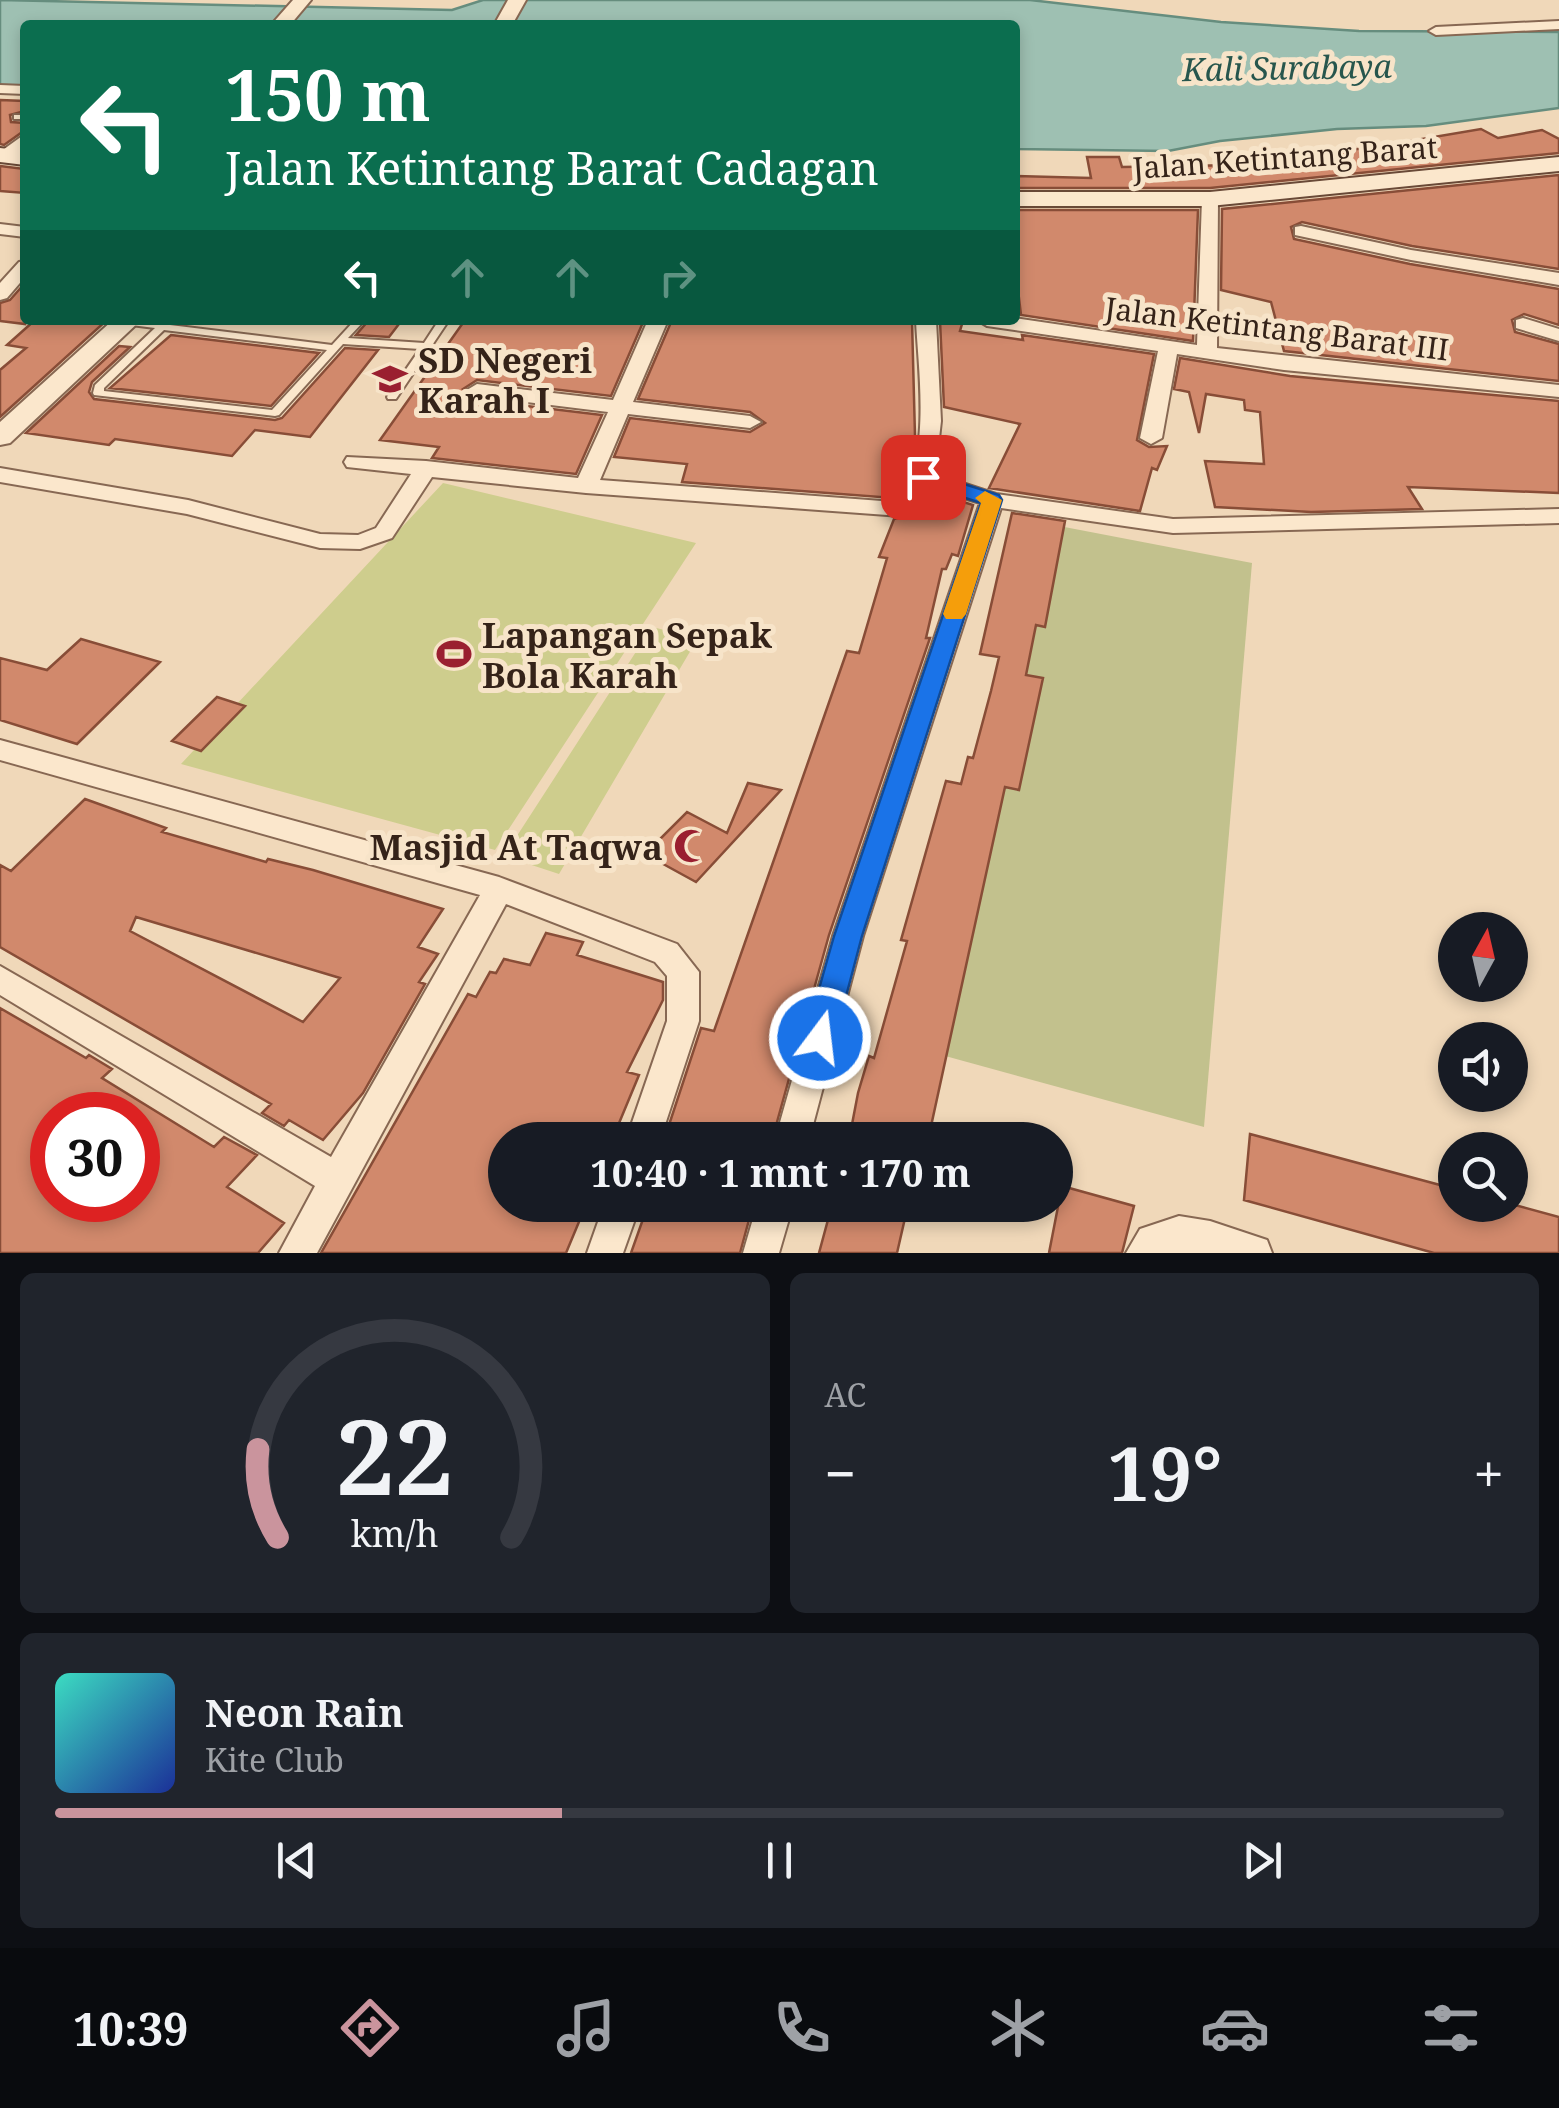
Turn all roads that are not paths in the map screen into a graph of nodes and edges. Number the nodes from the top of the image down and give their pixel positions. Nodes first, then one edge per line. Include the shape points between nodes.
1 (302, 0) edge
2 (284, 20) edge
3 (1559, 25) edge
4 (1436, 31) dead end
5 (1559, 164) edge
6 (1020, 199) edge
7 (1210, 199) junction
8 (1301, 231) dead end
9 (20, 272) edge
10 (1559, 279) edge
11 (0, 294) edge
12 (1522, 324) dead end
13 (123, 325) edge
14 (164, 325) edge
15 (182, 325) edge
16 (356, 325) edge
17 (441, 325) edge
18 (656, 325) edge
19 (926, 325) edge
20 (1020, 325) edge
21 (1559, 334) edge
22 (339, 344) junction
23 (1169, 345) junction
24 (427, 346) junction
25 (1208, 352) junction
26 (477, 390) dead end
27 (1559, 391) edge
28 (392, 398) dead end
29 (620, 404) junction
30 (750, 422) dead end
31 (0, 437) edge
32 (1151, 438) dead end
33 (354, 462) dead end
34 (426, 468) junction
35 (0, 475) edge
36 (923, 477) junction
37 (586, 486) junction
38 (992, 500) junction
39 (1559, 516) edge
40 (0, 750) edge
41 (498, 889) junction
42 (0, 979) edge
43 (649, 1122) edge
44 (797, 1122) edge
45 (339, 1181) junction
46 (616, 1222) edge
47 (770, 1222) edge
48 (297, 1253) edge
49 (606, 1253) edge
50 (762, 1253) edge
51 (1144, 1253) edge
52 (1254, 1253) edge

1 - 2 street
3 - 4 street
5 - 7 main road, Jalan Ketintang Barat
6 - 7 main road, Jalan Ketintang Barat
7 - 25 street
8 - 10 street
9 - 11 street
12 - 21 street
13 - 31 street
14 - 22 lane via 98,393 272,414
15 - 22 lane
16 - 22 lane
17 - 24 lane
18 - 29 street
19 - 36 street
20 - 23 street, Jalan Ketintang Barat III
22 - 24 lane
23 - 25 street, Jalan Ketintang Barat III
23 - 32 street
24 - 28 lane
25 - 27 street, Jalan Ketintang Barat III
26 - 29 street
29 - 30 street
29 - 37 street
33 - 34 street
34 - 35 street via 384,533 346,543
34 - 37 street
36 - 37 street via 907,506 886,510
36 - 38 street
38 - 39 street via 1206,528
38 - 44 street via 848,936
40 - 41 street
41 - 43 street via 655,947 682,972 683,1022
41 - 45 street
42 - 45 street
45 - 48 street
46 - 49 street
47 - 50 street
51 - 52 street via 1163,1232

